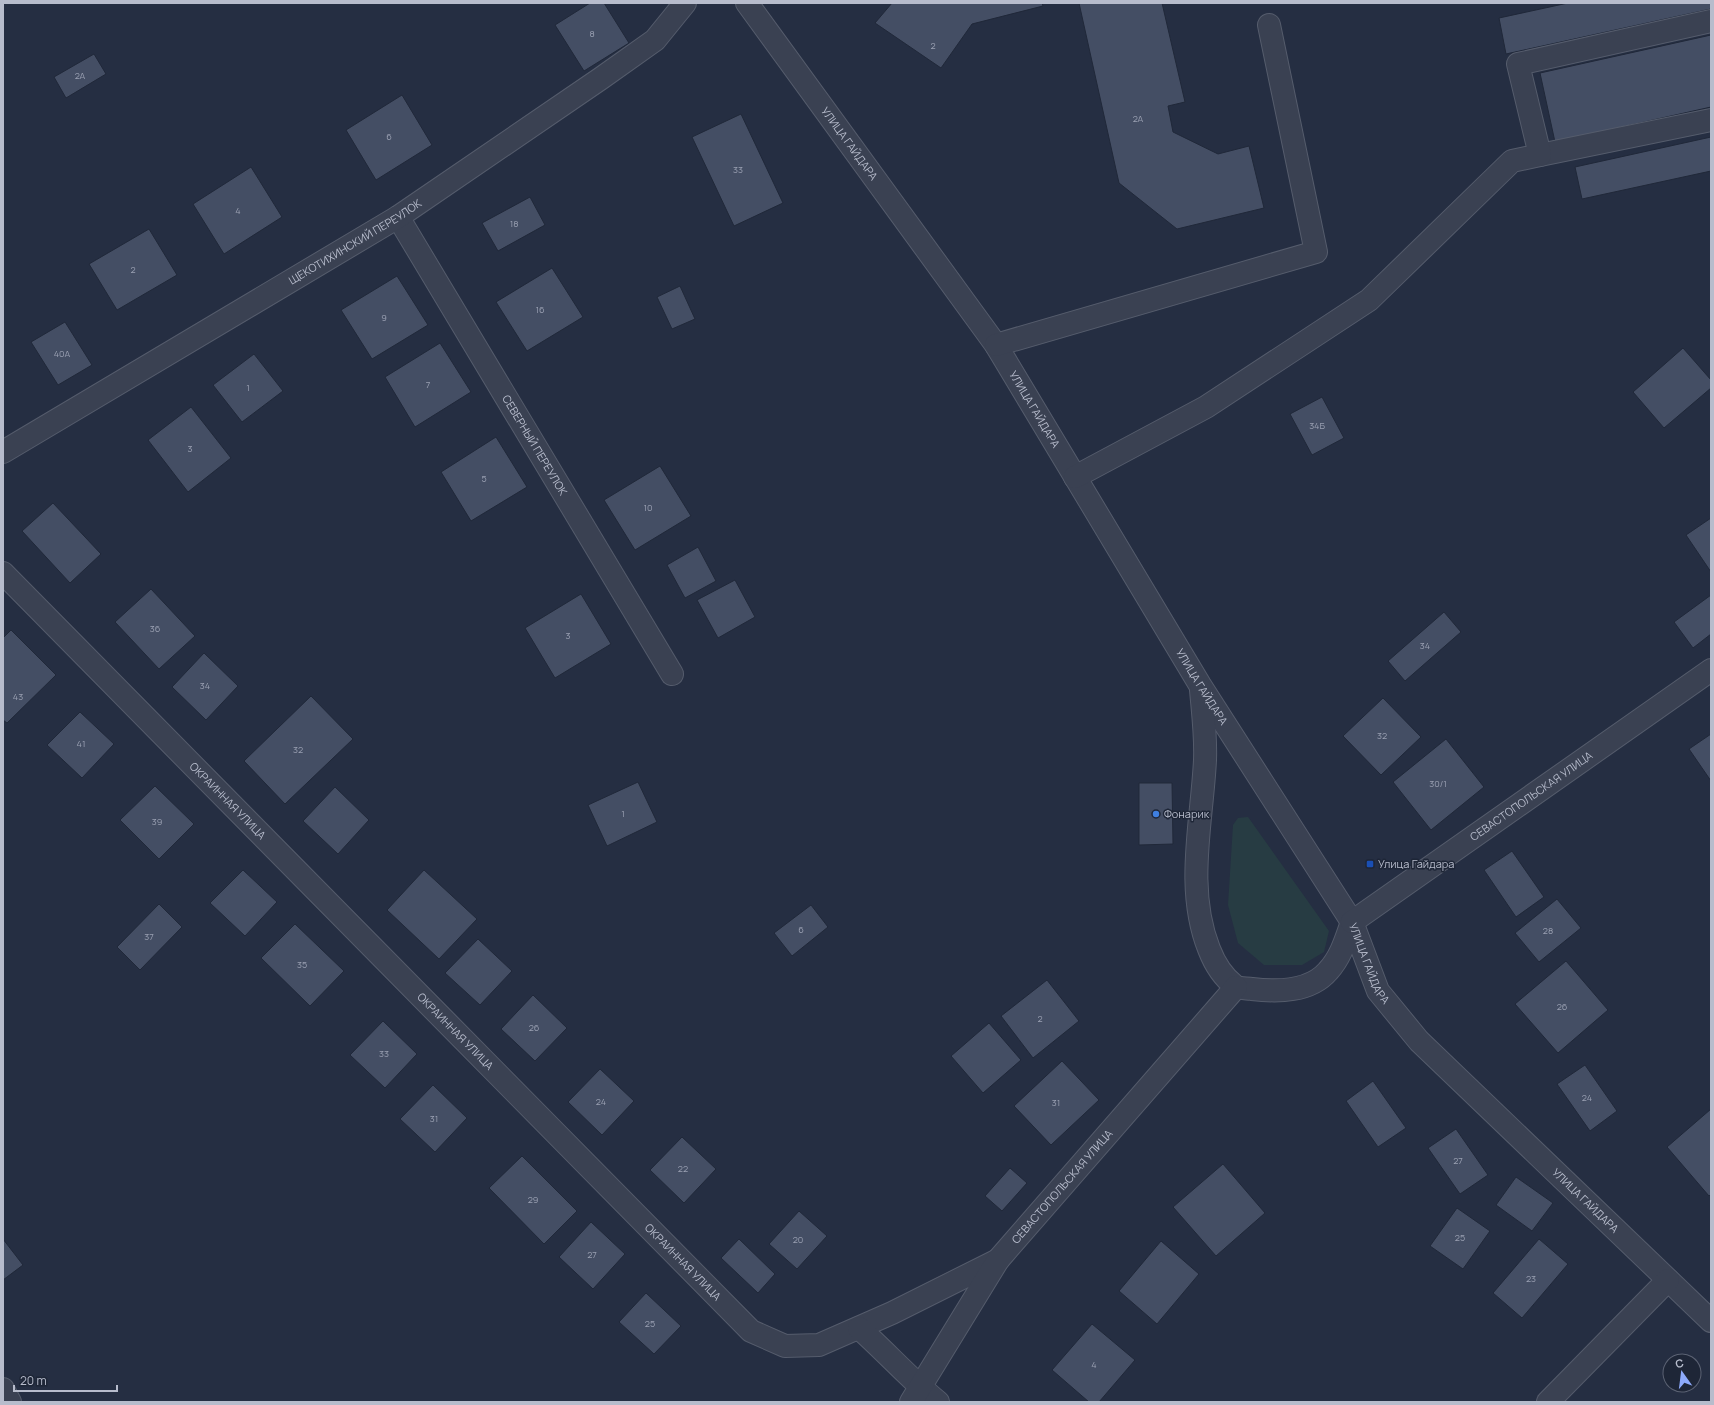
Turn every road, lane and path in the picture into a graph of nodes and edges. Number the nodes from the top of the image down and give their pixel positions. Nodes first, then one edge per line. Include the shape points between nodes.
1 (685, 3) edge
2 (747, 3) edge
3 (1711, 21) edge
4 (1269, 25) dead end
5 (1711, 120) edge
6 (1540, 155) junction
7 (398, 217) junction
8 (996, 345) junction
9 (3, 452) edge
10 (1075, 477) junction
11 (3, 573) edge
12 (1711, 670) edge
13 (672, 674) dead end
14 (1200, 685) junction
15 (1352, 922) junction
16 (1236, 987) junction
17 (998, 1260) junction
18 (1668, 1280) junction
19 (1711, 1321) edge
20 (859, 1328) junction
21 (3, 1389) edge
22 (916, 1395) edge
23 (10, 1402) edge
24 (938, 1402) edge
25 (1548, 1402) edge

1 - 7 street, ЩЕКОТИХИНСКИЙ ПЕРЕУЛОК via 655,40
2 - 8 street, УЛИЦА ГАЙДАРА
3 - 6 street via 1518,64
4 - 8 street via 1316,252
5 - 6 street
6 - 10 street via 1512,161 1369,300 1206,407
7 - 9 street, ЩЕКОТИХИНСКИЙ ПЕРЕУЛОК
7 - 13 street, СЕВЕРНЫЙ ПЕРЕУЛОК
8 - 10 street, УЛИЦА ГАЙДАРА
10 - 14 street, УЛИЦА ГАЙДАРА
11 - 20 street, ОКРАИННАЯ УЛИЦА via 751,1331 785,1346 819,1345
12 - 15 street, СЕВАСТОПОЛЬСКАЯ УЛИЦА
14 - 15 street, УЛИЦА ГАЙДАРА
14 - 16 street via 1205,723 1205,758 1195,881 1199,916 1219,969
15 - 16 street via 1339,956 1328,971 1314,983 1293,989 1271,991
15 - 18 street, УЛИЦА ГАЙДАРА via 1378,991 1419,1041
16 - 17 street, СЕВАСТОПОЛЬСКАЯ УЛИЦА
17 - 20 street, ОКРАИННАЯ УЛИЦА
17 - 22 street, СЕВАСТОПОЛЬСКАЯ УЛИЦА
18 - 19 street, УЛИЦА ГАЙДАРА
18 - 25 street
20 - 22 street via 886,1351
21 - 23 street
22 - 24 street

